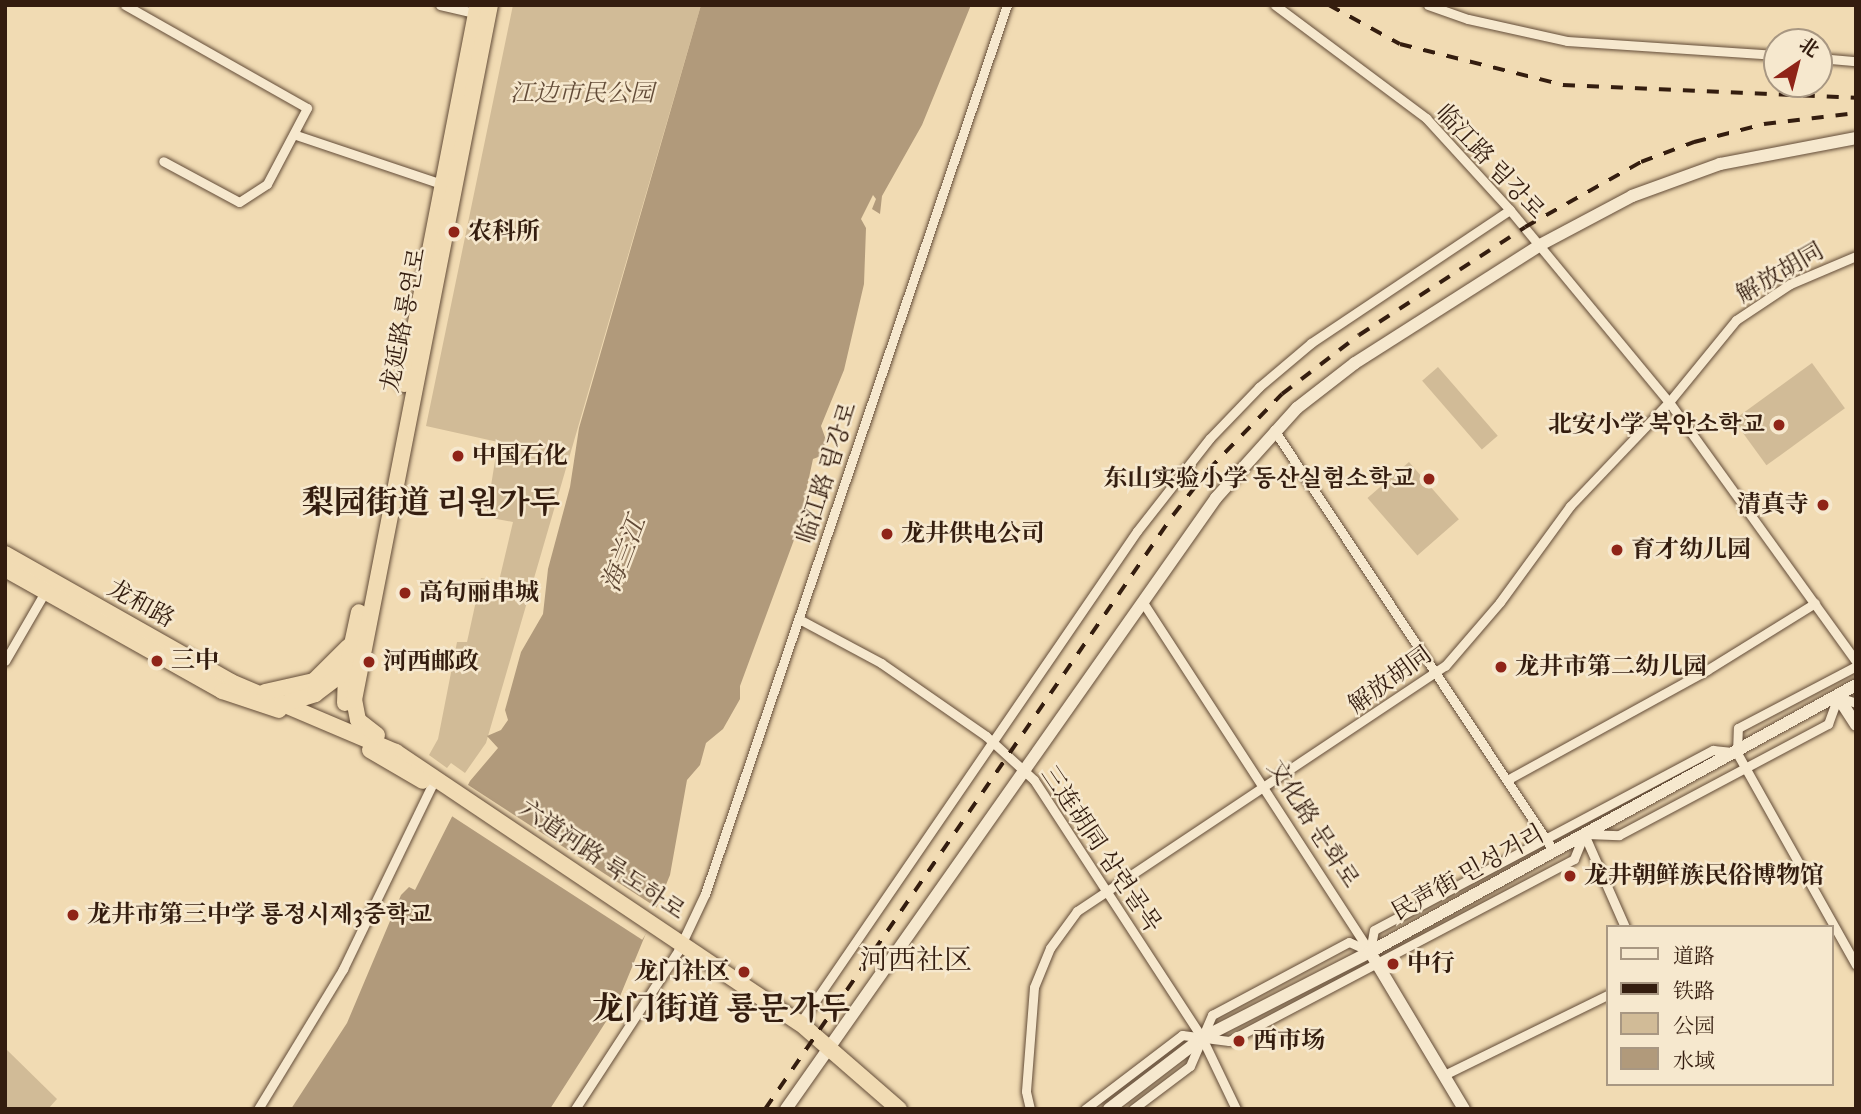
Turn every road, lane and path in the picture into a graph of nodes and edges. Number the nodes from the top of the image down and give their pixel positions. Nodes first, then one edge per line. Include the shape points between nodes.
1 (125, 5) edge
2 (440, 5) edge
3 (1007, 5) edge
4 (1275, 5) edge
5 (1428, 5) edge
6 (483, 10) edge
7 (1763, 54) edge
8 (1833, 59) edge
9 (1856, 61) edge
10 (296, 135) junction
11 (1856, 138) edge
12 (163, 161) dead end
13 (442, 184) junction
14 (1510, 210) junction
15 (1540, 245) junction
16 (1856, 256) edge
17 (1670, 402) junction
18 (1274, 430) junction
19 (5, 554) edge
20 (5, 569) edge
21 (45, 592) junction
22 (1142, 601) junction
23 (1815, 603) junction
24 (799, 619) junction
25 (358, 641) junction
26 (5, 661) edge
27 (1856, 664) edge
28 (346, 672) junction
29 (1437, 673) junction
30 (1856, 685) edge
31 (1838, 696) junction
32 (255, 697) junction
33 (1856, 702) edge
34 (286, 703) junction
35 (1856, 726) edge
36 (351, 731) junction
37 (992, 745) junction
38 (365, 747) junction
39 (396, 752) junction
40 (1737, 753) junction
41 (1745, 768) junction
42 (1025, 771) junction
43 (1507, 780) junction
44 (439, 785) junction
45 (1267, 789) junction
46 (1584, 834) junction
47 (1550, 844) junction
48 (1108, 888) junction
49 (1624, 925) edge
50 (681, 946) junction
51 (1374, 957) junction
52 (1856, 965) edge
53 (1605, 996) edge
54 (800, 1023) junction
55 (1202, 1038) junction
56 (827, 1054) junction
57 (1444, 1076) junction
58 (258, 1109) edge
59 (575, 1109) edge
60 (786, 1109) edge
61 (882, 1109) edge
62 (899, 1109) edge
63 (1030, 1109) edge
64 (1085, 1109) edge
65 (1109, 1109) edge
66 (1133, 1109) edge
67 (1236, 1109) edge
68 (1464, 1109) edge

1 - 10 street via 300,100 308,111
2 - 6 street
3 - 24 street, 临江路 림강로
4 - 14 street, 临江路 림강로 via 1426,118
5 - 7 street via 1494,26 1567,41
6 - 13 highway, 龙延路 룡연로
6 - 25 highway, 龙延路 룡연로
8 - 9 street
10 - 12 street via 264,188 239,202
10 - 13 street
11 - 15 street via 1791,146 1688,174 1632,196
13 - 25 highway, 龙延路 룡연로
14 - 15 street, 临江路 림강로
14 - 37 street via 1340,322 1234,411 1161,497
15 - 17 street, 临江路 림강로
15 - 18 street via 1355,363
16 - 17 street, 解放胡同 via 1790,284 1737,320
17 - 23 street, 临江路 림강로
17 - 29 street, 解放胡同 via 1570,506 1500,602
18 - 22 street via 1216,498
18 - 29 street
19 - 32 highway, 龙和路
20 - 21 highway, 龙和路
21 - 26 street
21 - 32 highway, 龙和路 via 216,688
22 - 42 street
22 - 45 street, 文化路 문화로
23 - 27 street, 临江路 림강로
23 - 43 street via 1716,665
24 - 37 street, 三连胡同 삼련골목 via 881,663 986,736
24 - 50 street, 临江路 림강로 via 715,869
25 - 28 highway, 龙延路 룡연로
25 - 32 highway, 龙延路 룡연로 via 314,681
25 - 39 highway, 龙延路 룡연로 via 355,714
27 - 40 street via 1738,729
28 - 34 highway, 龙延路 룡연로 via 315,694
28 - 36 highway, 龙延路 룡연로 via 345,712
29 - 43 street
29 - 45 street, 解放胡同
30 - 31 street, 民声街 민성거리
31 - 33 street
31 - 35 street
31 - 40 street, 民声街 민성거리
31 - 41 street via 1828,724
32 - 34 highway, 龙延路 룡연로
32 - 38 highway, 六道河路 륙도하로
34 - 36 highway, 六道河路 륙도하로
36 - 38 highway
36 - 39 highway, 六道河路 륙도하로
37 - 42 street, 三连胡同 삼련골목
37 - 54 street
38 - 44 highway, 六道河路 륙도하로
39 - 44 highway, 六道河路 륙도하로
40 - 41 street
40 - 46 street, 民声街 민성거리
40 - 47 street via 1713,750
41 - 46 street via 1619,835
41 - 52 street
42 - 48 street, 三连胡同 삼련골목
42 - 56 street
43 - 47 street
44 - 50 highway, 六道河路 륙도하로
44 - 58 street via 343,969
45 - 48 street, 解放胡同
45 - 51 street, 文化路 문화로
46 - 47 street, 民声街 민성거리
46 - 49 street
46 - 51 street via 1574,859
47 - 51 street, 民声街 민성거리
48 - 55 street, 三连胡同 삼련골목
48 - 63 street, 解放胡同 via 1064,926 1040,967 1027,1073
50 - 54 highway, 六道河路 륙도하로
50 - 56 highway, 六道河路 륙도하로
50 - 59 street, 临江路 림강로
51 - 55 street, 民声街 민성거리
51 - 57 street, 文化路 문화로
53 - 57 street
54 - 56 highway, 六道河路 륙도하로
55 - 64 street via 1182,1034
55 - 65 street, 民声街 민성거리
55 - 66 street via 1190,1066
55 - 67 street, 三连胡同 삼련골목
56 - 60 street
56 - 61 highway, 六道河路 륙도하로
56 - 62 highway, 六道河路 륙도하로
57 - 68 street, 文化路 문화로

